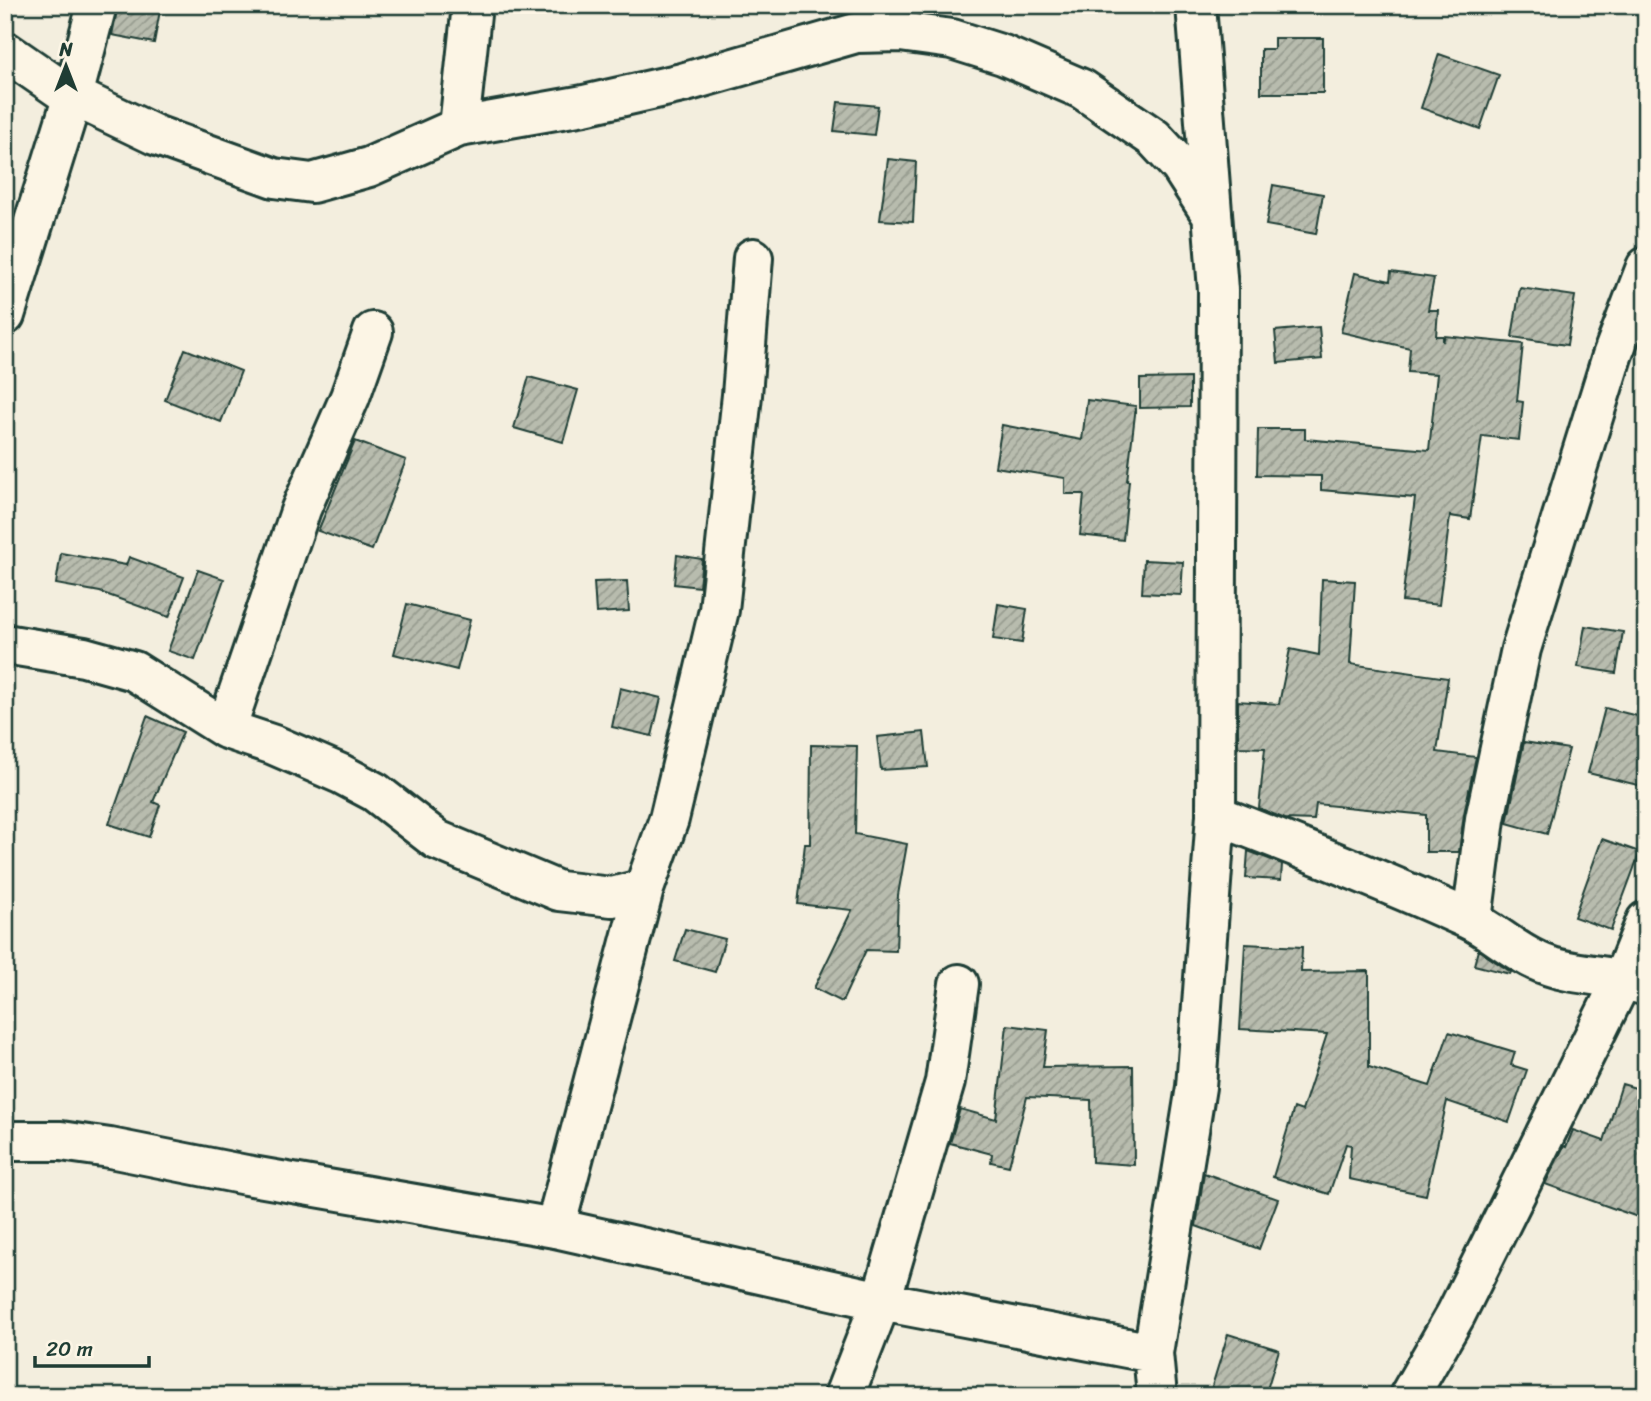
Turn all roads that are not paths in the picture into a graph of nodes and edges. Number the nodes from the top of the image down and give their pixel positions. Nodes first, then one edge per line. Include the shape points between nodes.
1 (97, 5) edge
2 (472, 5) edge
3 (1196, 5) edge
4 (5, 51) edge
5 (73, 96) junction
6 (459, 127) junction
7 (1212, 215) junction
8 (752, 258) dead end
9 (1646, 267) edge
10 (5, 315) edge
11 (373, 332) dead end
12 (1629, 358) edge
13 (5, 644) edge
14 (226, 729) junction
15 (1216, 815) junction
16 (645, 889) junction
17 (1472, 920) junction
18 (1646, 921) edge
19 (1634, 982) edge
20 (959, 984) dead end
21 (5, 1141) edge
22 (555, 1228) junction
23 (881, 1301) junction
24 (1153, 1353) junction
25 (844, 1396) edge
26 (1157, 1396) edge
27 (1409, 1396) edge

1 - 5 street
2 - 6 street
3 - 7 street
4 - 5 street
5 - 6 street via 155,135 274,178 312,183 369,167
5 - 10 street
6 - 7 street via 682,83 856,33 900,32 952,39 1082,89 1154,138 1180,166
7 - 15 street via 1217,290
8 - 16 street via 719,610 672,807
9 - 12 street
11 - 14 street via 301,509
12 - 17 street via 1521,649 1485,818
13 - 14 street via 134,671
14 - 16 street via 341,774 375,792 437,840 559,891 612,897
15 - 17 street
15 - 24 street via 1196,1087
16 - 22 street
17 - 19 street via 1537,961 1566,971
18 - 19 street
19 - 27 street
20 - 23 street via 945,1082
21 - 22 street via 110,1148
22 - 23 street
23 - 24 street
23 - 25 street
24 - 26 street

